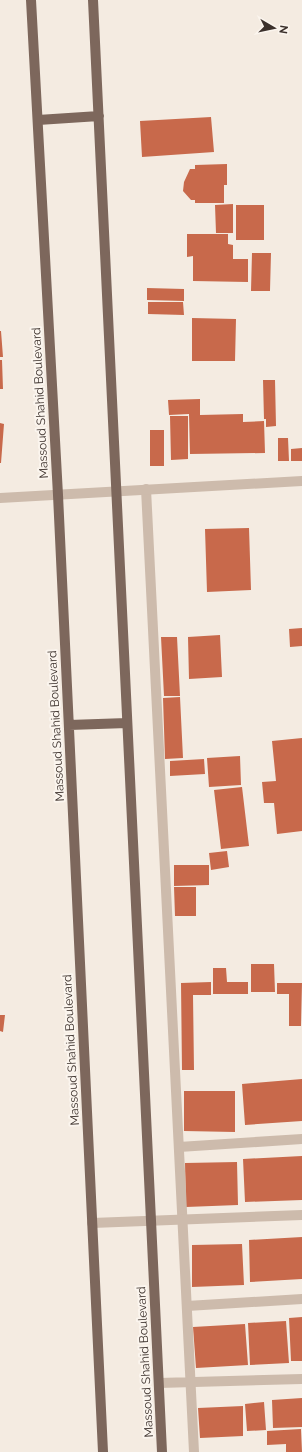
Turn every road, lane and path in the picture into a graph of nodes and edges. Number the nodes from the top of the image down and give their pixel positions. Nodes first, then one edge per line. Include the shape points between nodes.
1 (31, 0) edge
2 (93, 0) edge
3 (99, 116) junction
4 (38, 120) junction
5 (302, 481) edge
6 (146, 489) junction
7 (116, 491) junction
8 (58, 495) junction
9 (0, 498) edge
10 (127, 723) junction
11 (69, 725) junction
12 (302, 1139) edge
13 (179, 1147) junction
14 (302, 1215) edge
15 (182, 1220) junction
16 (151, 1221) junction
17 (92, 1223) junction
18 (302, 1299) edge
19 (187, 1306) junction
20 (302, 1379) edge
21 (191, 1382) junction
22 (159, 1383) junction
23 (103, 1452) edge
24 (162, 1452) edge
25 (194, 1452) edge

1 - 4 main road, Massoud Shahid Boulevard
2 - 3 main road, Massoud Shahid Boulevard
3 - 4 main road
3 - 7 main road, Massoud Shahid Boulevard
4 - 8 main road, Massoud Shahid Boulevard
5 - 6 street
6 - 7 street
6 - 13 street
7 - 8 street
7 - 10 main road, Massoud Shahid Boulevard
8 - 9 street
8 - 11 main road, Massoud Shahid Boulevard
10 - 11 main road
10 - 16 main road, Massoud Shahid Boulevard
11 - 17 main road, Massoud Shahid Boulevard
12 - 13 street
13 - 15 street
14 - 15 street
15 - 16 street
15 - 19 street
16 - 17 street
16 - 22 main road, Massoud Shahid Boulevard
17 - 23 main road, Massoud Shahid Boulevard
18 - 19 street
19 - 21 street
20 - 21 street
21 - 22 street
21 - 25 street
22 - 24 main road, Massoud Shahid Boulevard

